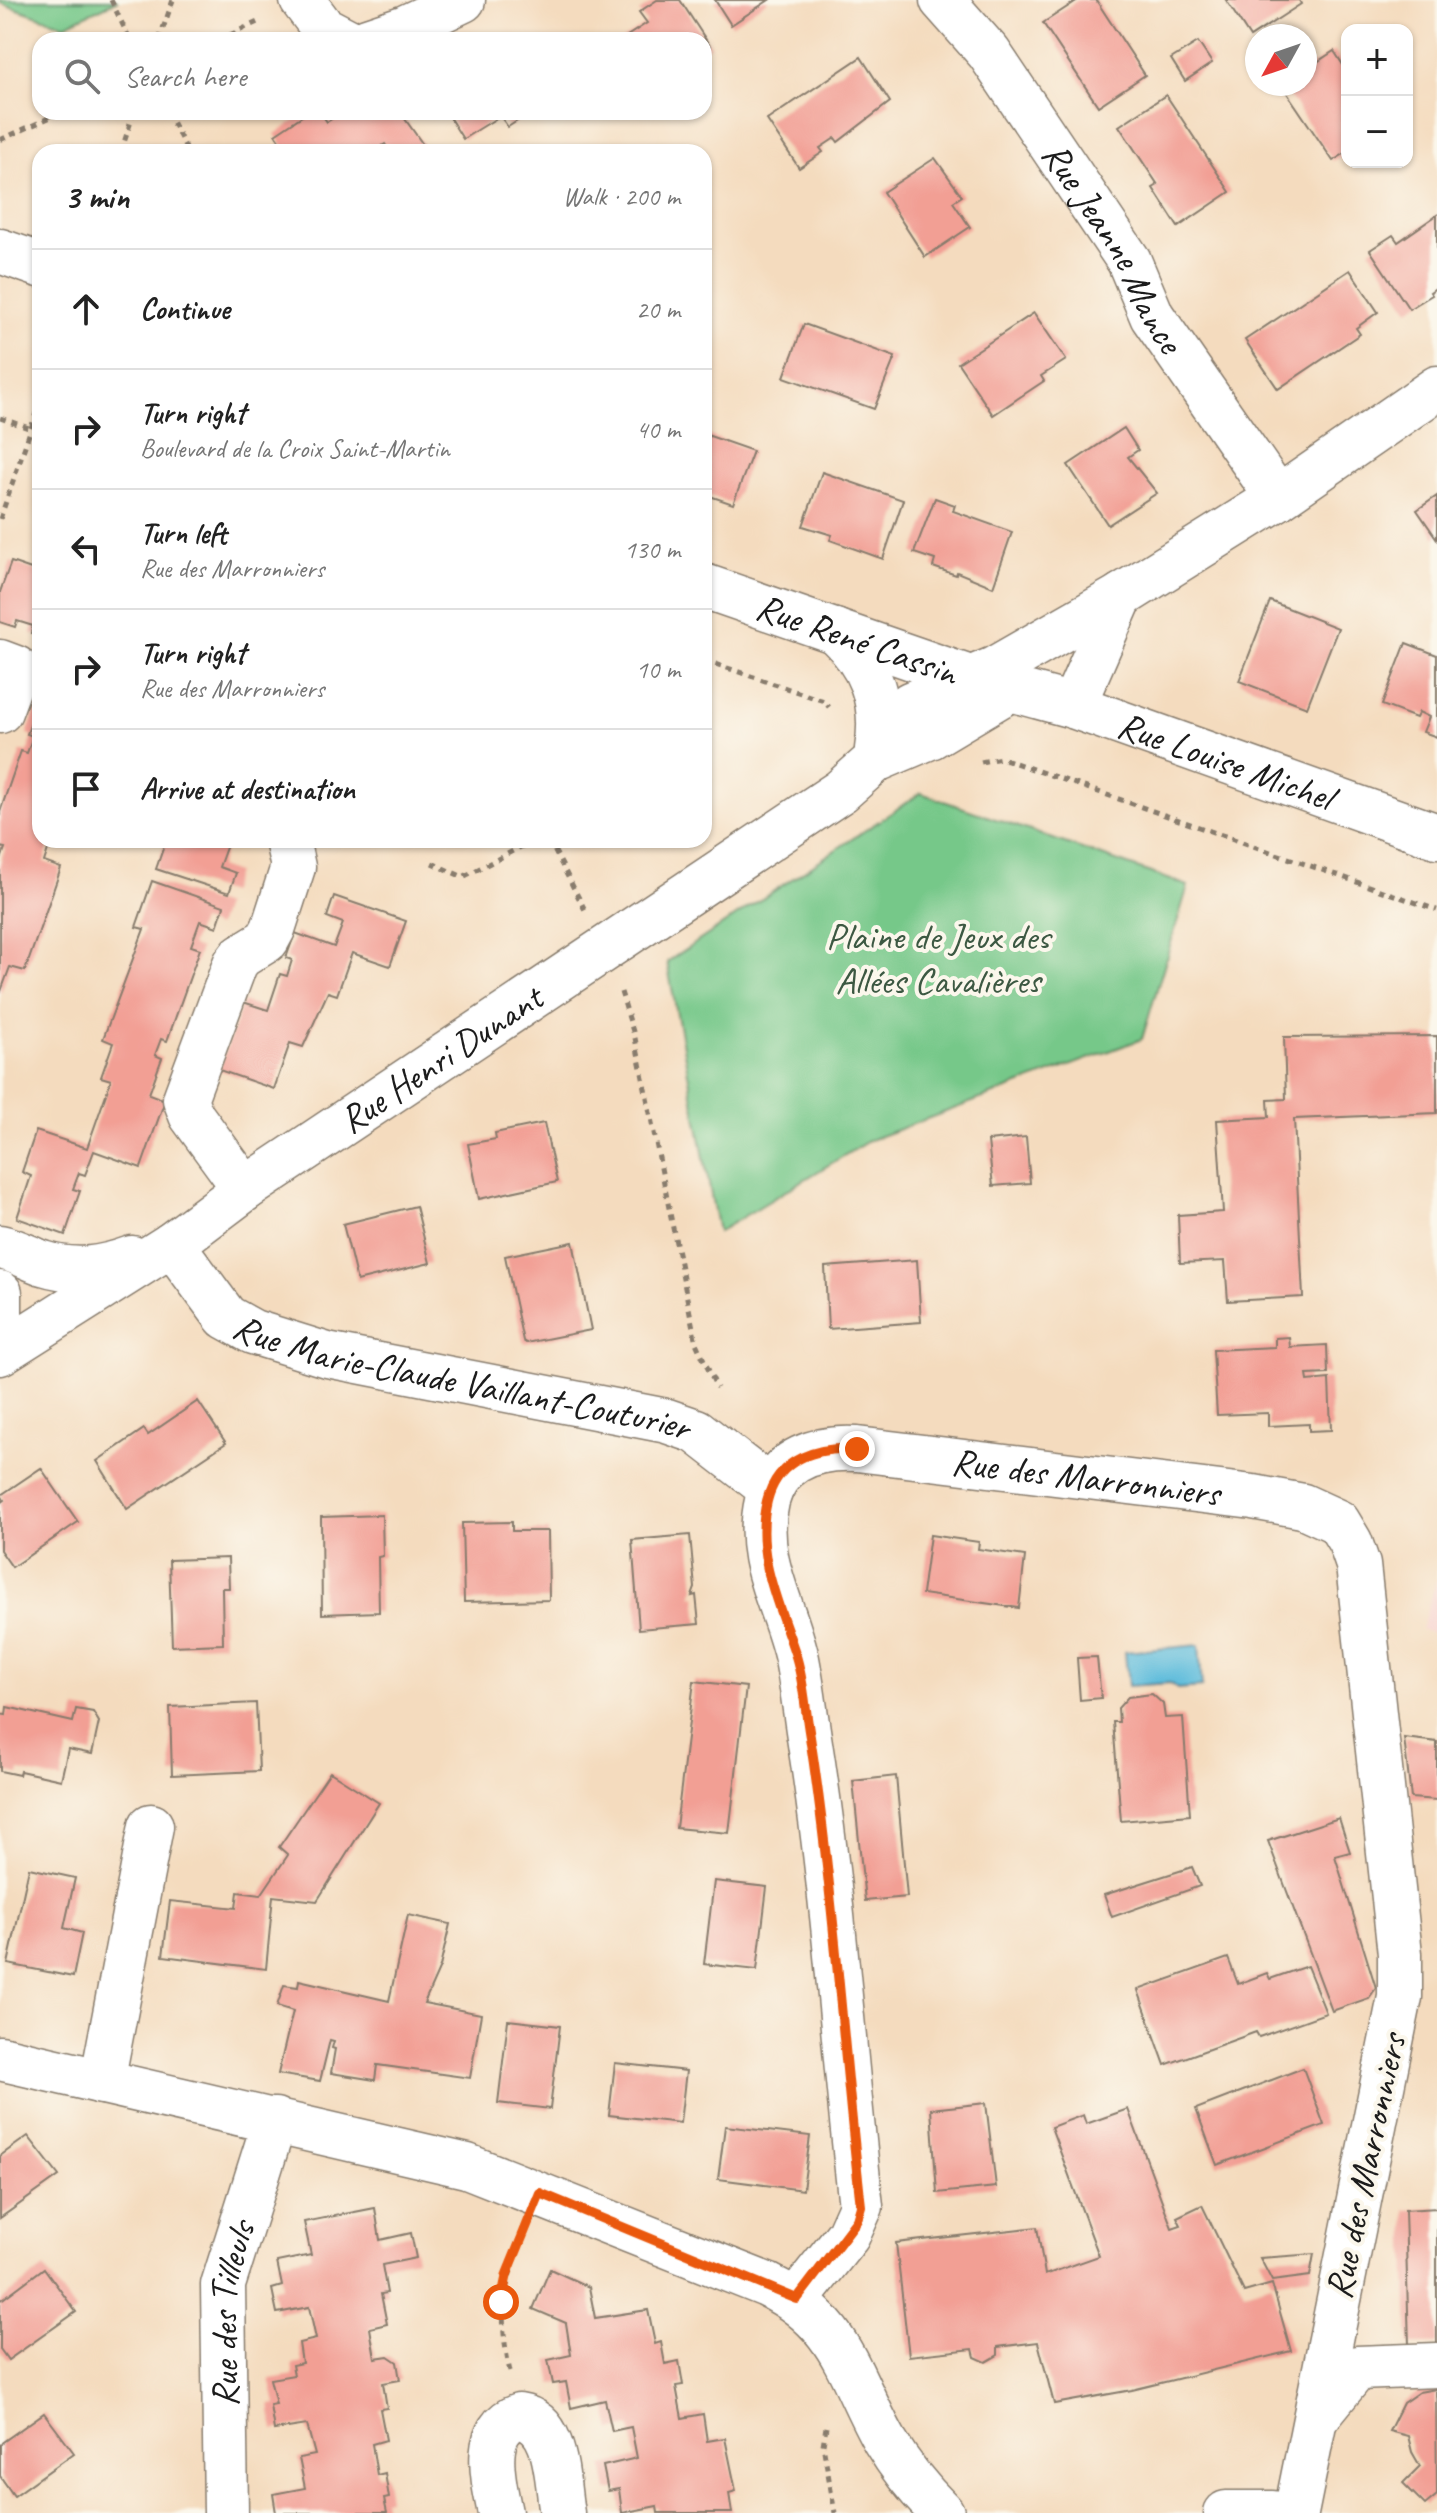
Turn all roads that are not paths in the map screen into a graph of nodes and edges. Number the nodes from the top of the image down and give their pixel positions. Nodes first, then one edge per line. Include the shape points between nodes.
1 (302, 0) edge
2 (463, 0) edge
3 (942, 0) edge
4 (331, 32) edge
5 (386, 32) edge
6 (0, 251) edge
7 (32, 262) edge
8 (1437, 388) edge
9 (1278, 498) junction
10 (712, 589) edge
11 (1121, 596) junction
12 (835, 631) junction
13 (19, 668) edge
14 (970, 678) junction
15 (1012, 688) junction
16 (1073, 706) junction
17 (0, 711) edge
18 (878, 746) junction
19 (1437, 836) edge
20 (289, 848) edge
21 (245, 1189) junction
22 (172, 1244) junction
23 (0, 1247) edge
24 (0, 1293) edge
25 (0, 1325) edge
26 (0, 1353) edge
27 (771, 1489) junction
28 (151, 1826) dead end
29 (0, 2058) edge
30 (102, 2082) junction
31 (275, 2120) junction
32 (797, 2299) junction
33 (1437, 2365) edge
34 (1313, 2422) junction
35 (226, 2513) edge
36 (500, 2513) edge
37 (562, 2513) edge
38 (942, 2513) edge
39 (1226, 2513) edge
40 (1273, 2513) edge
41 (1296, 2513) edge

1 - 4 street
2 - 5 street
3 - 9 street, Rue Jeanne Mance via 989,53 1129,261 1152,316
6 - 7 street
8 - 9 street, Rue Henri Dunant
9 - 11 street, Rue Henri Dunant
10 - 12 street, Rue René Cassin
11 - 14 street, Rue Henri Dunant
11 - 16 street
12 - 14 street, Rue René Cassin
12 - 18 street via 866,664 880,716
13 - 17 street
14 - 15 street, Rue René Cassin
14 - 18 street, Rue Henri Dunant via 901,709
15 - 16 street, Rue Louise Michel
15 - 18 street, Rue Henri Dunant via 930,737
16 - 19 street, Rue Louise Michel
18 - 21 street, Rue Henri Dunant via 841,791
20 - 21 street via 293,867 273,929 267,940 235,964 185,1099
21 - 22 street, Rue Henri Dunant
22 - 23 street via 112,1266 79,1270
22 - 26 street, Rue Henri Dunant
22 - 27 street, Rue Marie-Claude Vaillant-Couturier via 226,1317 253,1332 327,1355 667,1421 707,1438
24 - 25 street
27 - 32 street via 764,1536 770,1585 796,1656 810,1741 861,2206 848,2235
27 - 34 street, Rue des Marronniers via 792,1462 806,1454 857,1449 1303,1506 1338,1522 1350,1542 1358,1565 1397,1923 1400,1997
28 - 30 street
29 - 30 street
30 - 31 street
31 - 32 street via 467,2166
31 - 35 street, Rue des Tilleuls via 224,2273
32 - 38 street via 817,2316 841,2352 899,2464
33 - 34 street, Rue des Marronniers via 1357,2368
34 - 41 street, Rue des Marronniers
36 - 37 street via 492,2451 504,2425 519,2416 537,2422 549,2440
39 - 40 street

